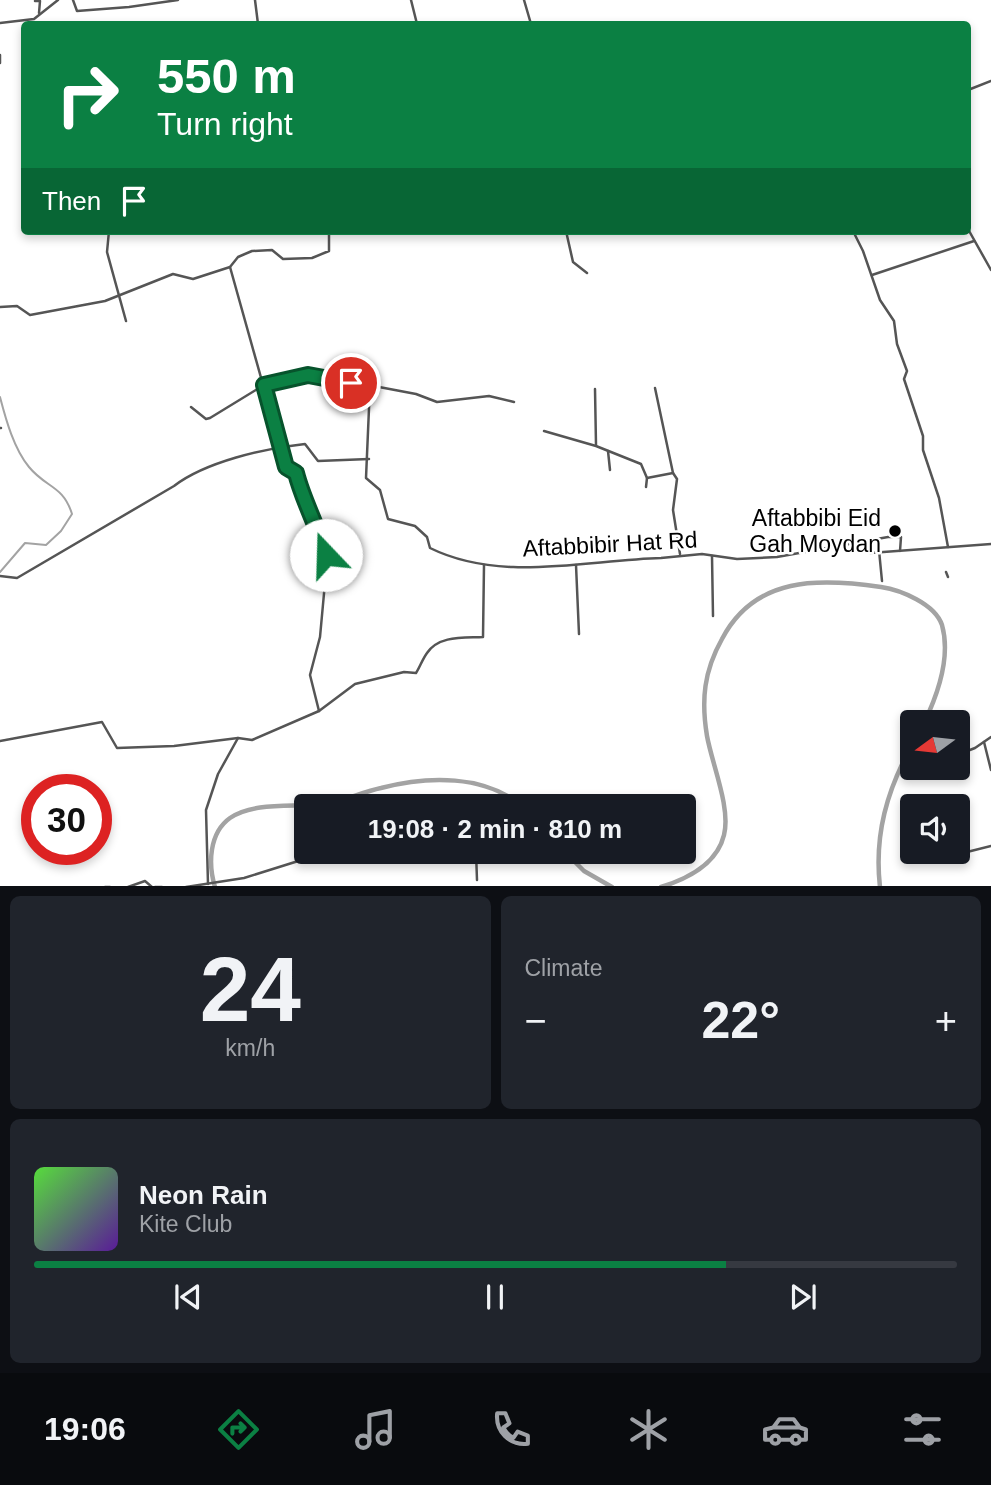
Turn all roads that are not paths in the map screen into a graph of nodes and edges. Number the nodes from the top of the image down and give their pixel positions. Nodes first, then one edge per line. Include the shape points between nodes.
1 (41, 0) edge
2 (58, 0) edge
3 (72, 0) edge
4 (178, 0) edge
5 (255, 0) edge
6 (411, 0) edge
7 (524, 0) edge
8 (34, 1) edge
9 (39, 15) junction
10 (21, 21) edge
11 (27, 21) edge
12 (258, 21) edge
13 (416, 21) edge
14 (530, 21) edge
15 (0, 23) edge
16 (0, 55) edge
17 (0, 63) edge
18 (991, 81) edge
19 (971, 89) edge
20 (109, 235) edge
21 (329, 235) edge
22 (567, 235) edge
23 (855, 235) edge
24 (971, 235) edge
25 (974, 241) junction
26 (230, 267) junction
27 (991, 270) edge
28 (587, 273) dead end
29 (872, 275) junction
30 (120, 295) junction
31 (0, 307) edge
32 (126, 321) dead end
33 (264, 385) junction
34 (370, 385) junction
35 (655, 388) dead end
36 (596, 389) dead end
37 (514, 402) dead end
38 (191, 407) dead end
39 (544, 431) dead end
40 (282, 446) junction
41 (596, 446) junction
42 (608, 451) junction
43 (369, 459) junction
44 (610, 470) dead end
45 (673, 472) junction
46 (647, 478) junction
47 (646, 486) dead end
48 (877, 538) junction
49 (991, 544) edge
50 (948, 547) junction
51 (900, 551) junction
52 (870, 553) dead end
53 (880, 553) junction
54 (680, 554) junction
55 (712, 555) junction
56 (484, 565) junction
57 (576, 565) junction
58 (946, 572) dead end
59 (0, 576) edge
60 (948, 577) dead end
61 (882, 581) dead end
62 (713, 616) dead end
63 (579, 634) dead end
64 (319, 711) junction
65 (991, 737) edge
66 (238, 738) junction
67 (0, 741) edge
68 (984, 742) junction
69 (970, 750) edge
70 (991, 770) edge
71 (991, 846) edge
72 (970, 851) edge
73 (294, 862) edge
74 (476, 864) edge
75 (477, 880) dead end
76 (209, 884) junction
77 (131, 886) edge
78 (152, 886) edge
79 (194, 886) edge

1 - 8 street
1 - 9 street
2 - 9 street
3 - 4 street via 76,11
5 - 12 street
6 - 13 street
7 - 14 street
9 - 11 street
10 - 15 street
16 - 17 street
18 - 19 street
20 - 30 street via 107,251
21 - 26 street via 329,251 322,256 283,258 261,249 244,253
22 - 28 street via 573,262
23 - 29 street
24 - 25 street
25 - 27 street
25 - 29 street
26 - 30 street via 193,279 173,274
26 - 33 street
29 - 50 street via 880,300 894,321 907,371 904,379 923,436
30 - 31 street via 30,315 17,306
30 - 32 street
33 - 34 street via 308,375
33 - 38 street via 211,418
33 - 40 street
34 - 37 street via 437,402 489,396
34 - 43 street
35 - 45 street
36 - 41 street
39 - 41 street
40 - 43 street via 305,444 317,461
40 - 59 street via 182,478 17,578
40 - 64 street via 287,469 296,472 302,496 311,508 327,561 320,637 310,678
41 - 42 street
42 - 44 street
42 - 46 street via 641,464
43 - 56 street, Aftabbibir Hat Rd via 366,478 379,489 388,519 415,526 427,537 430,548
45 - 46 street
45 - 54 street
46 - 47 street
48 - 51 street via 901,537
48 - 53 street
48 - 55 street, Aftabbibir Hat Rd via 777,557
49 - 50 street
50 - 51 street
51 - 53 street
52 - 53 street
53 - 61 street
54 - 55 street, Aftabbibir Hat Rd
54 - 57 street, Aftabbibir Hat Rd
55 - 62 street
56 - 57 street, Aftabbibir Hat Rd
56 - 64 street via 483,637 450,638 436,644 418,672 355,684
57 - 63 street
58 - 60 street
64 - 66 street via 261,737
65 - 68 street
66 - 67 street via 117,748 102,722
66 - 76 street via 218,774 206,810
68 - 69 street
68 - 70 street
71 - 72 street
73 - 76 street
74 - 75 street
76 - 79 street
77 - 78 street via 145,881

